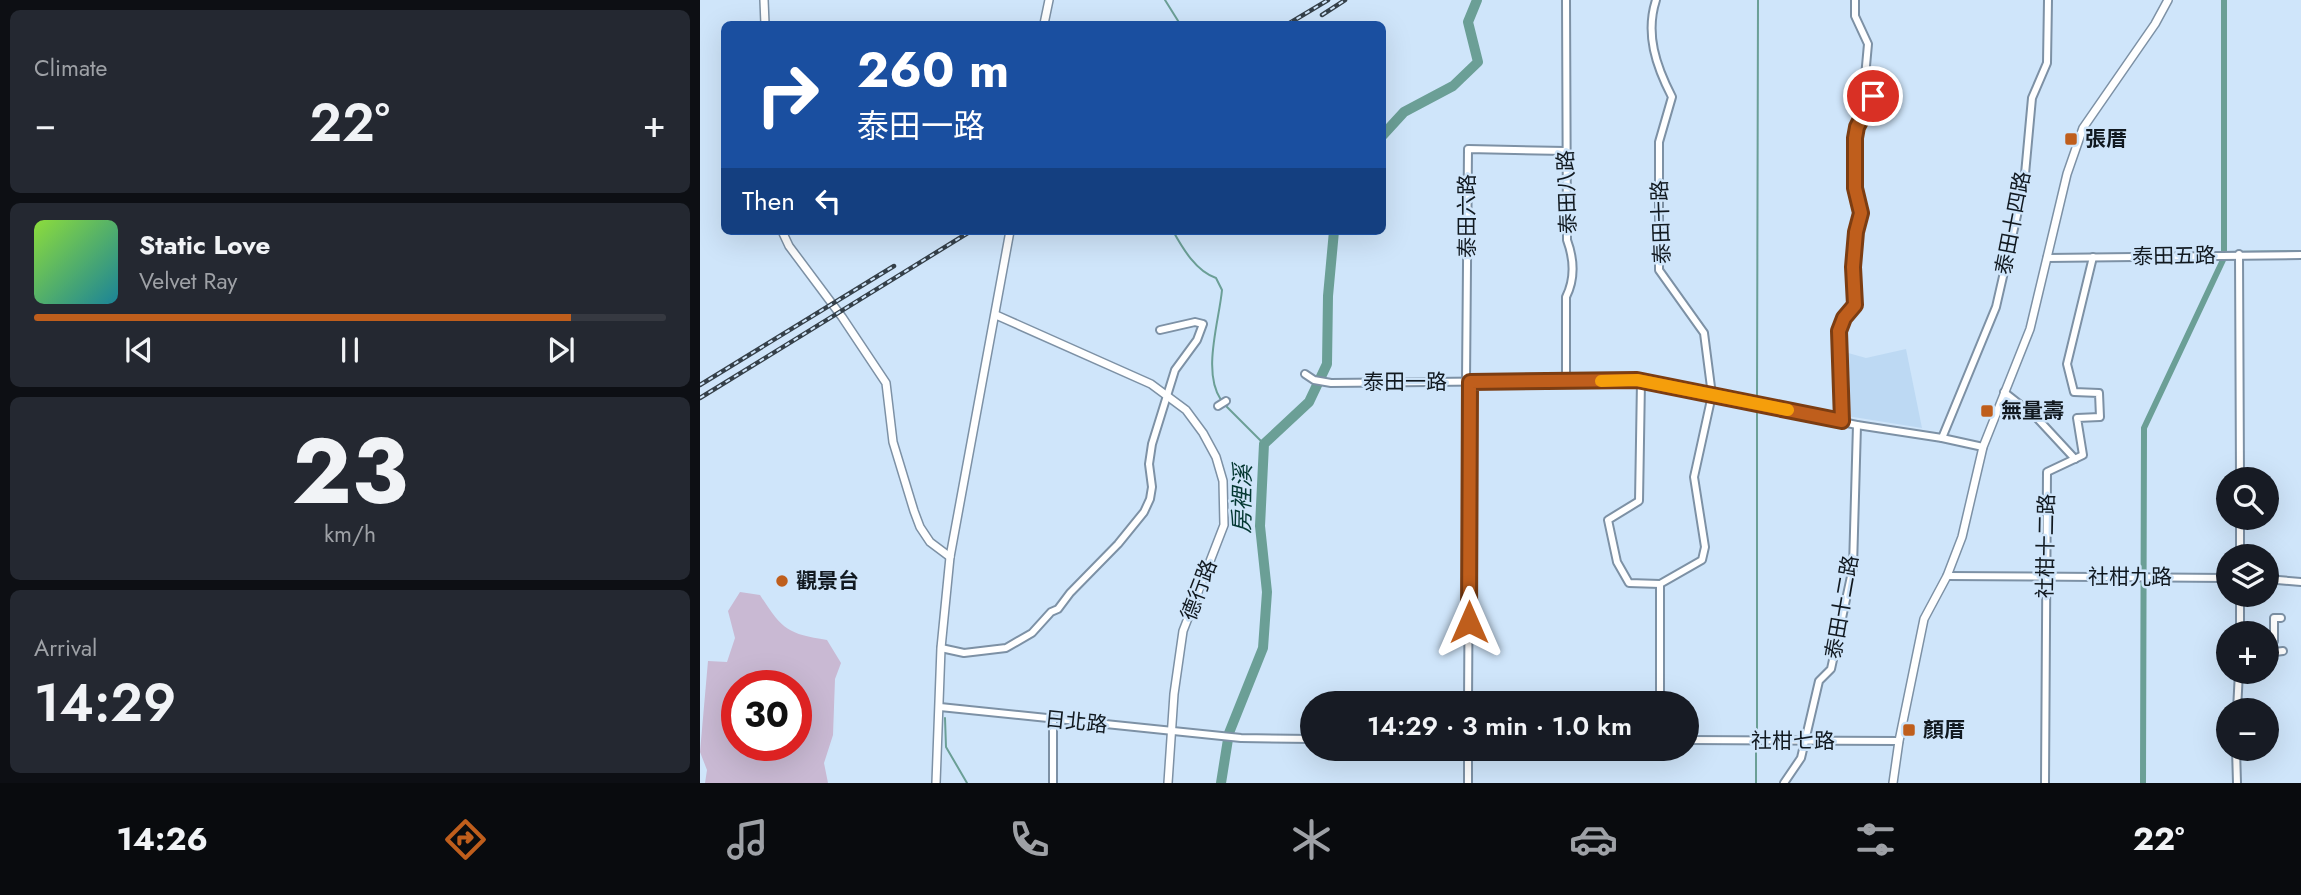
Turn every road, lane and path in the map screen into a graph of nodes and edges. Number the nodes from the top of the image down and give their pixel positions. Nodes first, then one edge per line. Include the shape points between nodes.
1 (764, 0) edge
2 (1049, 0) edge
3 (1566, 0) edge
4 (1656, 0) edge
5 (1855, 0) edge
6 (2048, 0) edge
7 (2168, 0) edge
8 (765, 21) edge
9 (1045, 21) edge
10 (1566, 151) junction
11 (784, 235) edge
12 (1009, 235) edge
13 (2239, 254) junction
14 (2301, 255) edge
15 (2093, 257) junction
16 (2047, 258) junction
17 (996, 315) junction
18 (1160, 330) dead end
19 (1305, 374) dead end
20 (1566, 381) junction
21 (1641, 381) junction
22 (1468, 382) junction
23 (2004, 392) junction
24 (1167, 395) junction
25 (1712, 395) junction
26 (1226, 401) dead end
27 (1218, 406) dead end
28 (1842, 421) junction
29 (1857, 425) junction
30 (1942, 438) junction
31 (1983, 447) junction
32 (2076, 459) junction
33 (2240, 467) edge
34 (950, 557) junction
35 (1948, 576) junction
36 (2045, 576) junction
37 (2216, 578) edge
38 (2279, 580) edge
39 (2301, 582) edge
40 (1660, 584) junction
41 (2281, 618) dead end
42 (2274, 621) edge
43 (941, 648) junction
44 (2283, 651) dead end
45 (2279, 652) edge
46 (1468, 691) edge
47 (1660, 691) edge
48 (940, 707) junction
49 (1053, 720) junction
50 (1171, 732) junction
51 (1300, 738) edge
52 (1699, 740) edge
53 (1804, 741) junction
54 (1899, 741) junction
55 (1468, 761) edge
56 (2236, 761) edge
57 (936, 783) edge
58 (1053, 783) edge
59 (1168, 783) edge
60 (1468, 783) edge
61 (1784, 783) edge
62 (1893, 783) edge
63 (2045, 783) edge
64 (2237, 783) edge

1 - 8 street
2 - 9 street
3 - 10 street, 泰田八路
4 - 25 street, 泰田十路 via 1650,29 1659,72 1672,97 1659,142 1660,270 1704,333
5 - 28 street via 1855,16 1868,44 1865,77 1873,96 1855,138 1855,188 1861,213 1853,267 1855,305 1839,331
6 - 30 street, 泰田十四路 via 2047,63 2032,98 2024,185 1996,307
7 - 16 street via 2084,128 2067,174
10 - 20 street, 泰田八路 via 1567,240 1573,256 1572,286 1566,297
10 - 22 street, 泰田六路 via 1468,149
11 - 34 street via 886,383 893,442 914,511 930,542
12 - 17 street
13 - 14 street, 泰田五路
13 - 15 street, 泰田五路
13 - 33 street
15 - 16 street, 泰田五路
15 - 32 street via 2067,364 2074,392 2099,393 2100,417 2077,418 2083,455
16 - 23 street via 2030,328
17 - 24 street, 德行路 via 1152,384
17 - 34 street
18 - 24 street via 1203,324 1175,370
19 - 22 street, 泰田一路 via 1325,383
20 - 21 street, 泰田一路
20 - 22 street, 泰田一路
21 - 25 street, 泰田一路
21 - 40 street via 1639,501 1608,520 1617,562 1629,583
22 - 46 street, 泰田六路
23 - 31 street
23 - 32 street
24 - 43 street via 1150,454 1148,507 1118,544 1058,609 1020,641 1006,649 964,653
24 - 50 street, 德行路 via 1186,410 1216,457 1223,481 1224,525 1183,631
25 - 28 street, 泰田一路
25 - 40 street, 泰田十路 via 1694,477 1705,547 1702,560
26 - 27 street
28 - 29 street, 泰田一路
29 - 30 street, 泰田一路
29 - 53 street, 泰田十二路 via 1853,567 1831,669 1819,681
30 - 31 street, 泰田一路
31 - 35 street
32 - 36 street, 社柑十二路 via 2047,472
34 - 43 street
35 - 36 street, 社柑九路
35 - 54 street via 1924,619
36 - 37 street, 社柑九路
36 - 63 street, 社柑十二路
38 - 39 street
40 - 47 street
41 - 42 street
43 - 48 street
44 - 45 street
48 - 49 street, 日北路
48 - 57 street
49 - 50 street, 日北路
49 - 58 street
50 - 51 street, 日北路
50 - 59 street, 德行路
52 - 53 street, 社柑七路
53 - 54 street, 社柑七路
53 - 61 street, 泰田十二路 via 1801,758
54 - 62 street
55 - 60 street
56 - 64 street

